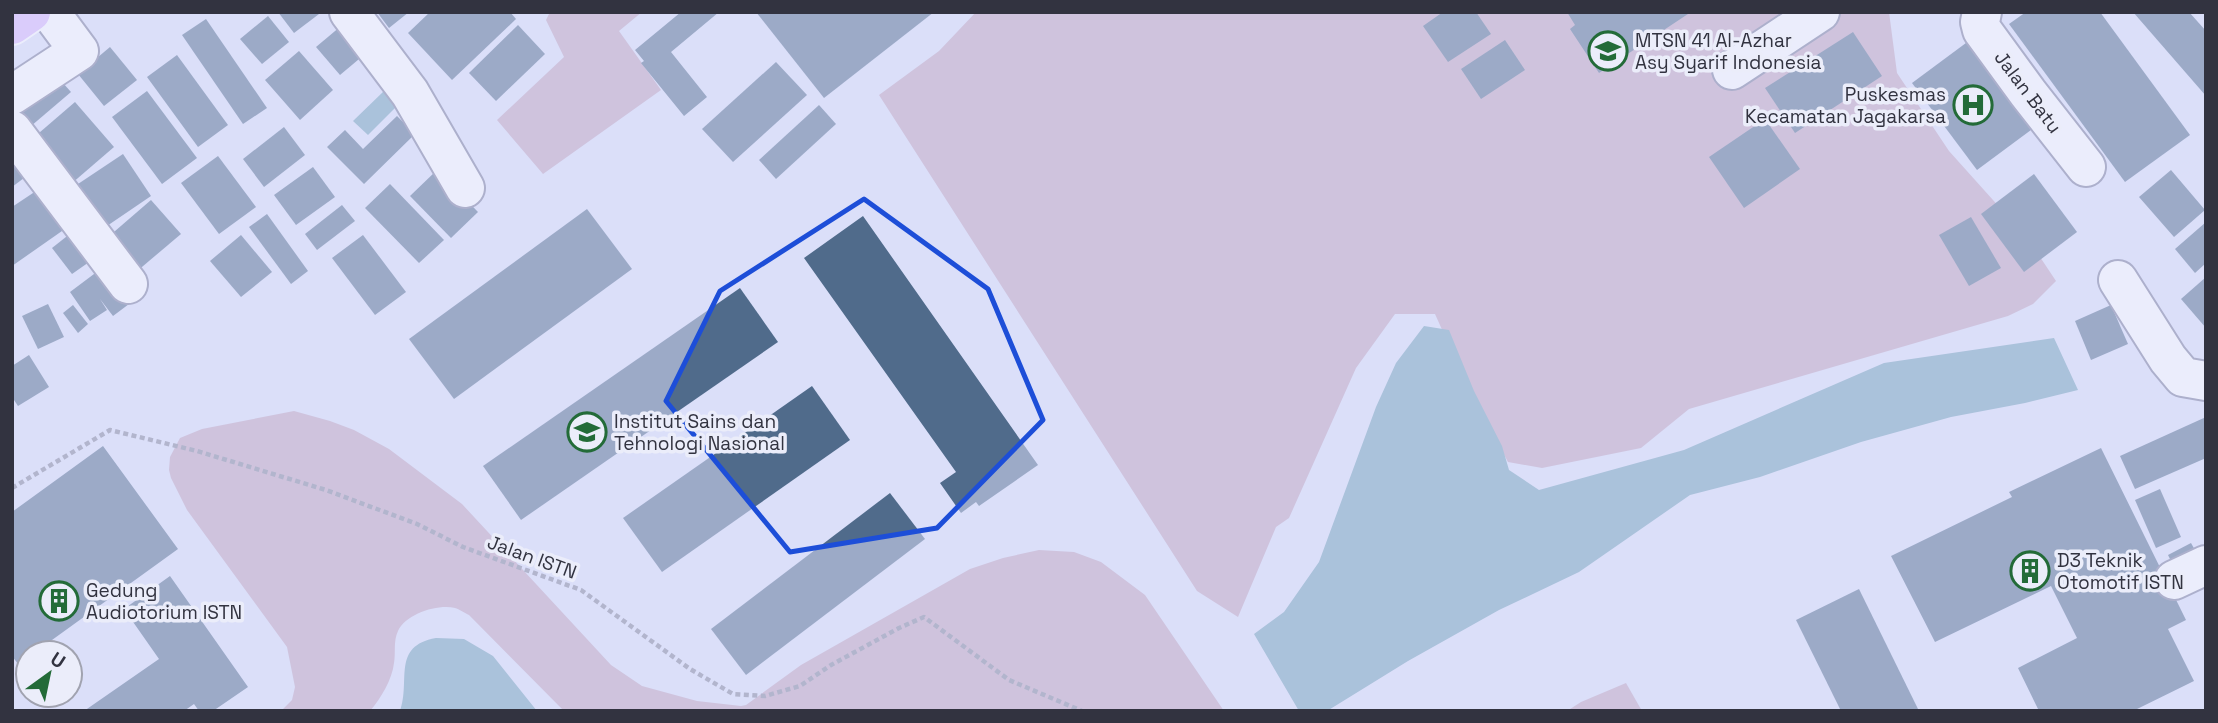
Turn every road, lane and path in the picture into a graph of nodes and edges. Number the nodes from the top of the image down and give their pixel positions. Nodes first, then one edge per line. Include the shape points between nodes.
1 (349, 12) edge
2 (1820, 12) edge
3 (1982, 12) edge
4 (50, 19) edge
5 (12, 25) edge
6 (1732, 70) dead end
7 (12, 94) edge
8 (12, 130) edge
9 (2087, 167) dead end
10 (465, 188) dead end
11 (2118, 280) dead end
12 (128, 284) dead end
13 (2206, 381) edge
14 (12, 488) edge
15 (1082, 711) edge

1 - 10 street via 410,93
2 - 6 street
3 - 9 street, Jalan Batu via 1982,30
4 - 5 main road
4 - 7 street via 79,51
8 - 12 street
11 - 13 street via 2183,377
14 - 15 path, Jalan ISTN via 110,430 326,490 581,590 690,669 733,694 765,696 800,686 924,617 1009,680

